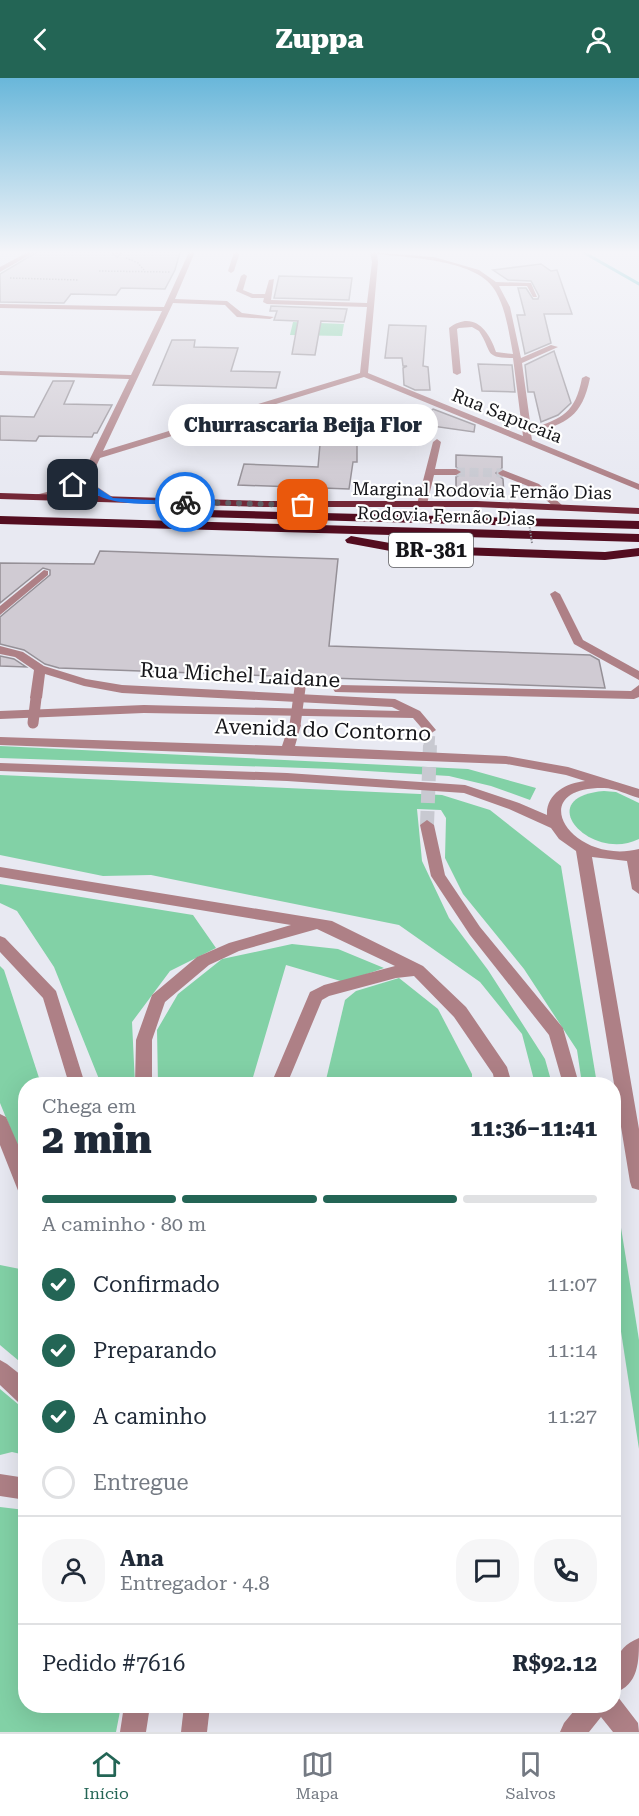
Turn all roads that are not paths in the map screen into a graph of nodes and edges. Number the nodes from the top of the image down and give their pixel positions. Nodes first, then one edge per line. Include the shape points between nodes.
1 (157, 329) edge
2 (368, 329) edge
3 (453, 329) edge
4 (484, 329) edge
5 (511, 329) edge
6 (554, 347) dead end
7 (517, 359) junction
8 (457, 373) dead end
9 (0, 374) edge
10 (364, 374) junction
11 (133, 377) junction
12 (586, 378) dead end
13 (413, 416) dead end
14 (225, 417) junction
15 (527, 438) junction
16 (437, 442) dead end
17 (94, 457) junction
18 (430, 472) junction
19 (456, 472) tunnel mouth
20 (503, 473) tunnel mouth
21 (86, 477) junction
22 (639, 487) edge
23 (0, 496) edge
24 (38, 497) junction
25 (111, 500) junction
26 (422, 504) junction
27 (559, 507) junction
28 (0, 508) edge
29 (639, 511) edge
30 (0, 522) edge
31 (639, 525) edge
32 (224, 527) junction
33 (639, 538) edge
34 (639, 552) edge
35 (44, 573) dead end
36 (555, 594) dead end
37 (0, 612) edge
38 (0, 650) edge
39 (40, 669) junction
40 (639, 675) edge
41 (639, 688) edge
42 (416, 714) junction
43 (0, 715) edge
44 (430, 730) tunnel mouth
45 (0, 741) edge
46 (32, 742) junction
47 (287, 750) junction
48 (0, 767) edge
49 (610, 784) junction
50 (639, 794) edge
51 (554, 824) junction
52 (427, 825) tunnel mouth
53 (583, 849) junction
54 (636, 855) edge
55 (0, 872) edge
56 (639, 889) edge
57 (327, 925) junction
58 (0, 942) edge
59 (417, 970) junction
60 (75, 1077) edge
61 (142, 1077) edge
62 (282, 1077) edge
63 (502, 1077) edge
64 (570, 1077) edge
65 (0, 1122) edge
66 (18, 1167) edge
67 (639, 1182) edge
68 (0, 1371) edge
69 (18, 1387) edge
70 (0, 1485) edge
71 (18, 1488) edge
72 (639, 1650) edge
73 (621, 1673) edge
74 (136, 1713) edge
75 (195, 1713) edge
76 (588, 1713) edge
77 (614, 1713) edge
78 (133, 1732) edge
79 (194, 1732) edge
80 (573, 1732) edge
81 (629, 1732) edge

1 - 11 street
2 - 10 street
3 - 8 street
4 - 7 street via 492,353
5 - 7 street
6 - 7 street
7 - 15 street
9 - 11 street
10 - 14 street
10 - 15 street, Rua Sapucaia
11 - 17 street
12 - 15 street via 576,411
13 - 14 street via 331,412
14 - 17 street
15 - 22 street, Rua Sapucaia
16 - 18 street
17 - 21 street
18 - 19 street
18 - 26 street
20 - 27 street via 536,486
21 - 24 street via 58,492
21 - 25 street via 89,485
23 - 24 main road, Marginal Rodovia Fernão Dias / BR-381
24 - 25 main road, Marginal Rodovia Fernão Dias / BR-381
25 - 26 main road, Marginal Rodovia Fernão Dias / BR-381
26 - 27 main road, Marginal Rodovia Fernão Dias / BR-381
27 - 29 main road, Marginal Rodovia Fernão Dias / BR-381
28 - 31 highway, Rodovia Fernão Dias / BR-381
30 - 32 highway, Rodovia Fernão Dias / BR-381
32 - 33 highway, Rodovia Fernão Dias / BR-381
32 - 34 highway, BR-381 via 325,535 401,549 605,556
35 - 37 street
36 - 40 street via 578,642
38 - 39 street, Rua Michel Laidane via 19,654
39 - 42 street, Rua Michel Laidane via 122,689 395,703
39 - 46 street, bridge
41 - 47 street, bridge via 634,695 300,688
42 - 43 street via 144,709
42 - 44 street, Rua Michel Laidane
45 - 46 street, Avenida do Contorno
46 - 47 street, Avenida do Contorno
47 - 49 street, Avenida do Contorno via 506,760 568,771
48 - 51 street via 287,777 465,789
49 - 50 street, Avenida do Contorno
49 - 51 street via 577,787 564,794 556,802
51 - 53 street via 570,842
52 - 64 street via 438,876 475,931 557,1033
53 - 54 street via 608,856
53 - 67 street
54 - 56 street
55 - 57 street
57 - 59 street
57 - 61 street via 292,930 234,947 203,961 158,999 144,1040
58 - 60 street via 50,995
59 - 62 street via 396,972 316,996
59 - 63 street via 460,1012
65 - 66 street
68 - 69 street
70 - 71 street
72 - 73 street
74 - 78 street
75 - 79 street
76 - 80 street
77 - 81 street

